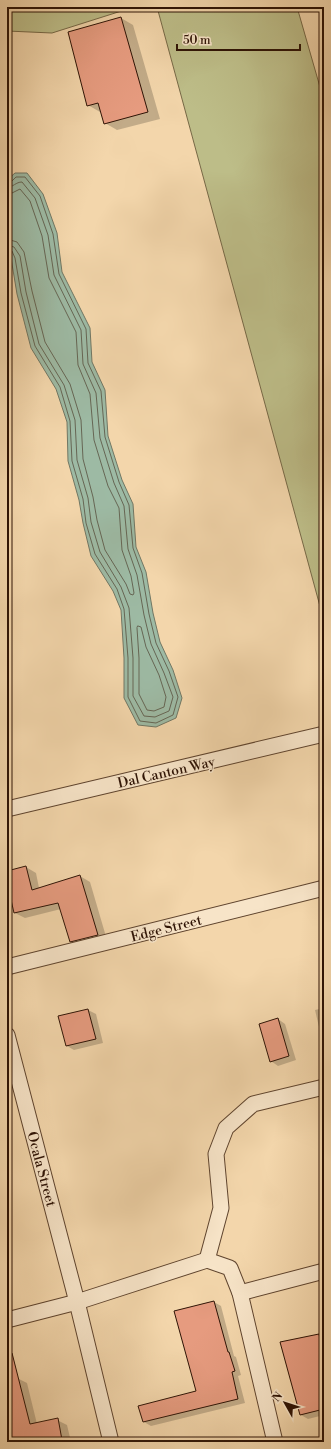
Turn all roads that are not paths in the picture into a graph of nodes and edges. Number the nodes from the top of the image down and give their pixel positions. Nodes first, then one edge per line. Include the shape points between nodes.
1 (324, 734) edge
2 (7, 809) edge
3 (324, 888) edge
4 (7, 967) edge
5 (7, 1035) edge
6 (324, 1087) edge
7 (207, 1260) junction
8 (324, 1271) edge
9 (240, 1293) junction
10 (77, 1302) junction
11 (7, 1320) edge
12 (111, 1442) edge
13 (275, 1442) edge

1 - 2 street, Dal Canton Way
3 - 4 street, Edge Street
5 - 10 street, Ocala Street
6 - 7 street via 254,1104 226,1128 216,1154 221,1208
7 - 9 street via 230,1268
7 - 10 street
8 - 9 street
9 - 13 street
10 - 11 street
10 - 12 street, Ocala Street

